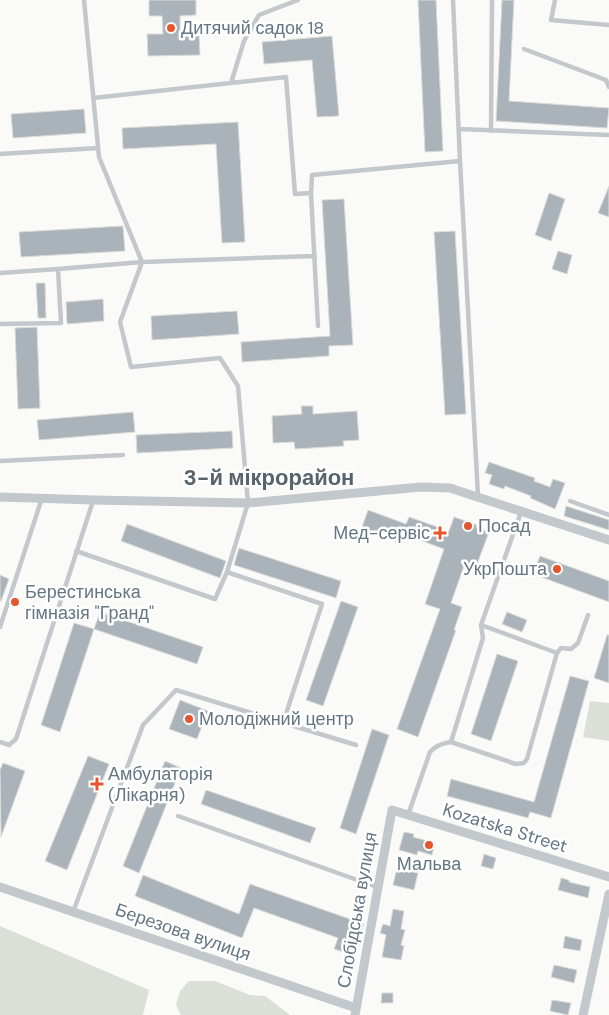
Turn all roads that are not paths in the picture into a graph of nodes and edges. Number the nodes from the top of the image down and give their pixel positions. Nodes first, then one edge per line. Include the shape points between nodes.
1 (84, 0) edge
2 (298, 0) edge
3 (453, 0) edge
4 (492, 0) edge
5 (555, 0) edge
6 (609, 25) edge
7 (524, 49) dead end
8 (231, 82) junction
9 (609, 87) edge
10 (93, 98) junction
11 (459, 129) junction
12 (491, 130) junction
13 (609, 135) edge
14 (98, 148) junction
15 (0, 154) edge
16 (460, 161) junction
17 (312, 193) junction
18 (315, 256) junction
19 (142, 262) junction
20 (58, 269) junction
21 (0, 272) edge
22 (0, 324) edge
23 (318, 326) dead end
24 (123, 455) dead end
25 (0, 461) edge
26 (478, 496) junction
27 (0, 497) edge
28 (42, 498) junction
29 (93, 500) junction
30 (570, 501) dead end
31 (248, 503) junction
32 (521, 512) junction
33 (609, 515) edge
34 (609, 540) edge
35 (76, 551) junction
36 (227, 572) junction
37 (588, 615) dead end
38 (481, 625) junction
39 (0, 627) edge
40 (557, 653) junction
41 (283, 723) junction
42 (0, 742) edge
43 (451, 742) junction
44 (356, 745) dead end
45 (392, 810) joint
46 (408, 815) junction
47 (178, 816) dead end
48 (609, 877) edge
49 (0, 886) edge
50 (379, 888) junction
51 (609, 894) edge
52 (73, 912) junction
53 (356, 1011) edge
54 (583, 1015) edge

1 - 10 lane
2 - 8 lane via 259,15 244,42
3 - 11 lane
4 - 12 lane
5 - 6 lane via 551,20
7 - 9 lane via 606,80
8 - 10 lane
8 - 17 lane via 286,76 295,194
10 - 14 lane
11 - 12 lane
11 - 16 lane
12 - 13 lane
14 - 15 lane
14 - 19 lane
16 - 17 lane via 312,175
16 - 26 lane
17 - 18 lane
18 - 19 lane
18 - 23 lane
19 - 20 lane
19 - 31 lane via 120,322 131,367 220,358 238,386
20 - 21 lane
20 - 22 lane via 61,323
24 - 25 lane
26 - 31 street via 450,488 421,487
26 - 32 street
27 - 28 street
28 - 29 street
28 - 39 lane
29 - 31 street
29 - 35 lane
30 - 33 lane
31 - 36 lane
32 - 34 street
32 - 38 lane
35 - 36 lane via 215,599
35 - 42 lane via 16,739 9,745
36 - 41 lane via 322,604
37 - 40 lane via 578,644 571,649 561,648
38 - 40 lane
38 - 43 lane via 483,638
40 - 43 lane via 524,763 516,764
41 - 44 lane
41 - 52 lane via 176,690 143,726
43 - 46 lane via 430,752
45 - 46 street, Kozatska Street
45 - 50 street, Слобідська вулиця
46 - 48 street, Kozatska Street
47 - 50 lane
49 - 52 street, Березова вулиця
50 - 53 street, Слобідська вулиця
51 - 54 street
52 - 53 street, Березова вулиця

